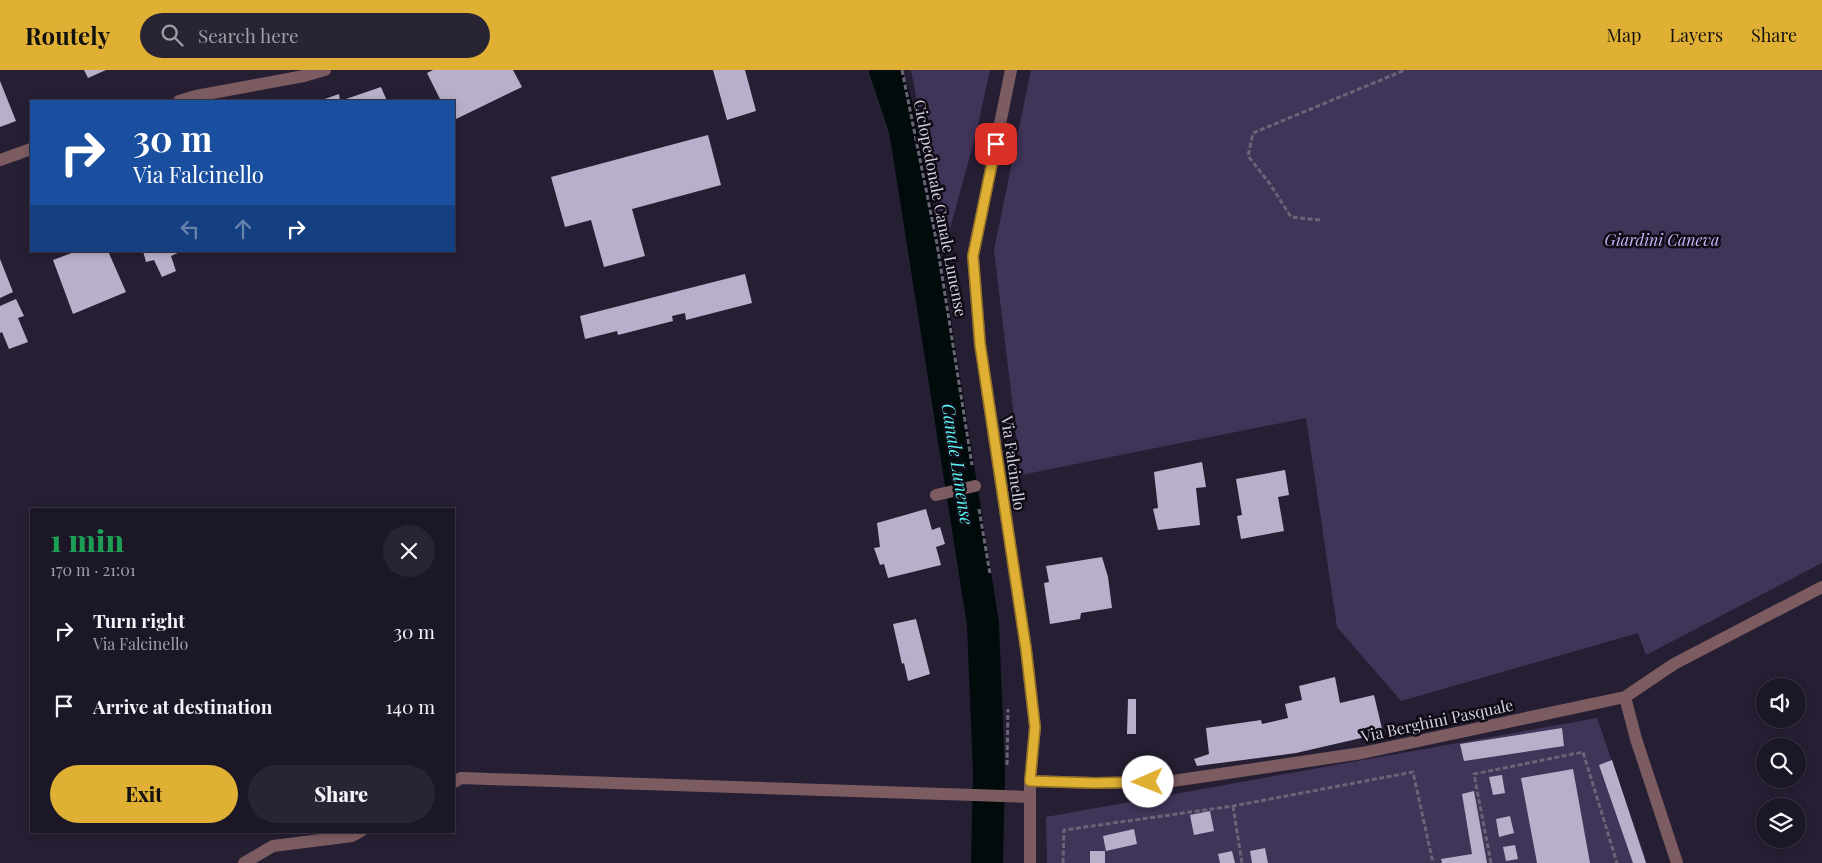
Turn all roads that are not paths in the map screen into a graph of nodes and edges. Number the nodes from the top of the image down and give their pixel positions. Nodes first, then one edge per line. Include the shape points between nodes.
1 (325, 70) edge
2 (1011, 70) edge
3 (182, 100) edge
4 (30, 149) edge
5 (0, 160) edge
6 (973, 487) road end
7 (936, 495) dead end
8 (1822, 587) edge
9 (1625, 697) junction
10 (455, 781) edge
11 (1030, 781) junction
12 (1030, 797) junction
13 (357, 833) edge
14 (244, 863) edge
15 (1030, 863) edge
16 (1677, 863) edge

1 - 3 street
2 - 11 street, Via Falcinello via 973,256 980,344 1035,727
4 - 5 street
6 - 7 street
8 - 9 street, Via Berghini Pasquale via 1674,664
9 - 11 street, Via Berghini Pasquale via 1362,753 1176,781
9 - 16 street
10 - 12 street via 461,778
11 - 12 street, Via Falcinello
12 - 15 street, Via Falcinello
13 - 14 street via 273,846

